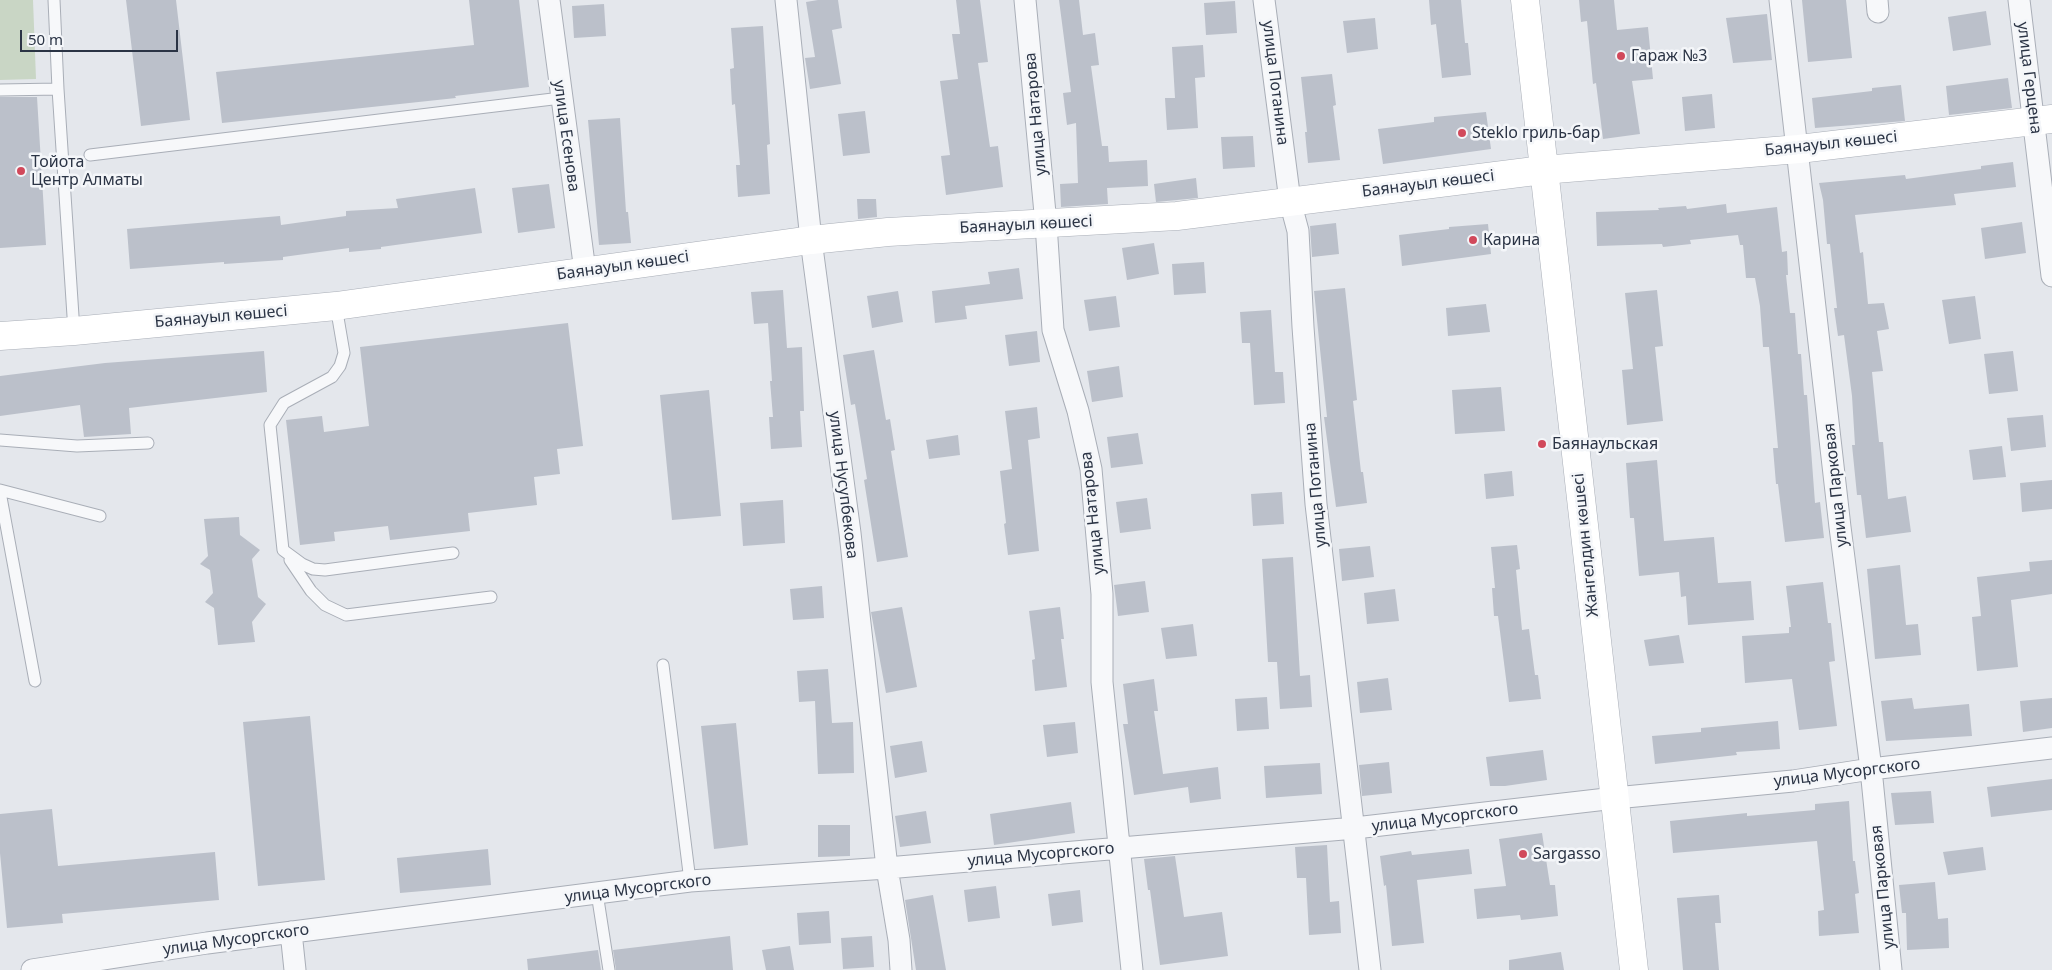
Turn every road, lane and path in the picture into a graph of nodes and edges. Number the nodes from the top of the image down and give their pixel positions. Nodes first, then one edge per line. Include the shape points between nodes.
1 (54, 0) edge
2 (549, 0) edge
3 (786, 0) edge
4 (1025, 0) edge
5 (1264, 0) edge
6 (1525, 0) edge
7 (1780, 0) edge
8 (2019, 0) edge
9 (58, 89) junction
10 (0, 90) edge
11 (561, 98) junction
12 (2043, 121) edge
13 (1798, 149) junction
14 (90, 155) dead end
15 (1543, 170) junction
16 (1290, 201) junction
17 (1046, 224) junction
18 (811, 240) junction
19 (585, 271) junction
20 (2052, 276) edge
21 (336, 306) junction
22 (74, 331) junction
23 (0, 336) edge
24 (0, 440) edge
25 (148, 442) dead end
26 (0, 491) edge
27 (100, 516) dead end
28 (283, 550) junction
29 (453, 553) dead end
30 (491, 597) dead end
31 (663, 665) dead end
32 (35, 681) dead end
33 (2052, 748) edge
34 (1871, 769) junction
35 (1615, 798) junction
36 (1355, 828) junction
37 (1118, 848) junction
38 (887, 868) junction
39 (690, 881) junction
40 (596, 893) junction
41 (291, 932) junction
42 (32, 970) edge
43 (295, 970) edge
44 (608, 970) edge
45 (901, 970) edge
46 (1132, 970) edge
47 (1370, 970) edge
48 (1634, 970) edge
49 (1891, 970) edge

1 - 9 lane
2 - 11 street, улица Есенова
3 - 18 street, улица Нусупбекова
4 - 17 street, улица Натарова
5 - 16 street, улица Потанина
6 - 15 main road, Жангелдин көшесі
7 - 13 street, улица Парковая
8 - 12 street, улица Герцена
9 - 10 lane
9 - 22 lane
11 - 14 lane
11 - 19 street, улица Есенова
12 - 13 main road, Баянауыл көшесі
12 - 20 street, улица Герцена
13 - 15 main road, Баянауыл көшесі
13 - 34 street, улица Парковая
15 - 16 main road, Баянауыл көшесі
15 - 35 main road, Жангелдин көшесі
16 - 17 main road, Баянауыл көшесі via 1177,216
16 - 36 street, улица Потанина via 1298,231 1316,504
17 - 18 main road, Баянауыл көшесі via 888,232
17 - 37 street, улица Натарова via 1053,330 1078,411 1091,469 1102,594 1102,682
18 - 19 main road, Баянауыл көшесі
18 - 38 street, улица Нусупбекова via 850,533
19 - 21 main road, Баянауыл көшесі
21 - 22 main road, Баянауыл көшесі
21 - 28 lane via 344,353 340,366 332,377 284,403 270,425
22 - 23 main road, Баянауыл көшесі
24 - 25 lane via 77,446
26 - 27 lane
26 - 32 lane
28 - 29 lane via 302,564 325,570
28 - 30 lane via 312,591 326,605 346,615
31 - 39 lane
33 - 34 street, улица Мусоргского
34 - 35 street, улица Мусоргского via 1793,781
34 - 49 street, улица Парковая
35 - 36 street, улица Мусоргского
35 - 48 main road, Жангелдин көшесі
36 - 37 street, улица Мусоргского
36 - 47 street, улица Потанина
37 - 38 street, улица Мусоргского
37 - 46 street, улица Натарова
38 - 39 street, улица Мусоргского
38 - 45 street, улица Нусупбекова
39 - 40 street, улица Мусоргского
40 - 41 street, улица Мусоргского
40 - 44 lane
41 - 42 street, улица Мусоргского
41 - 43 street

